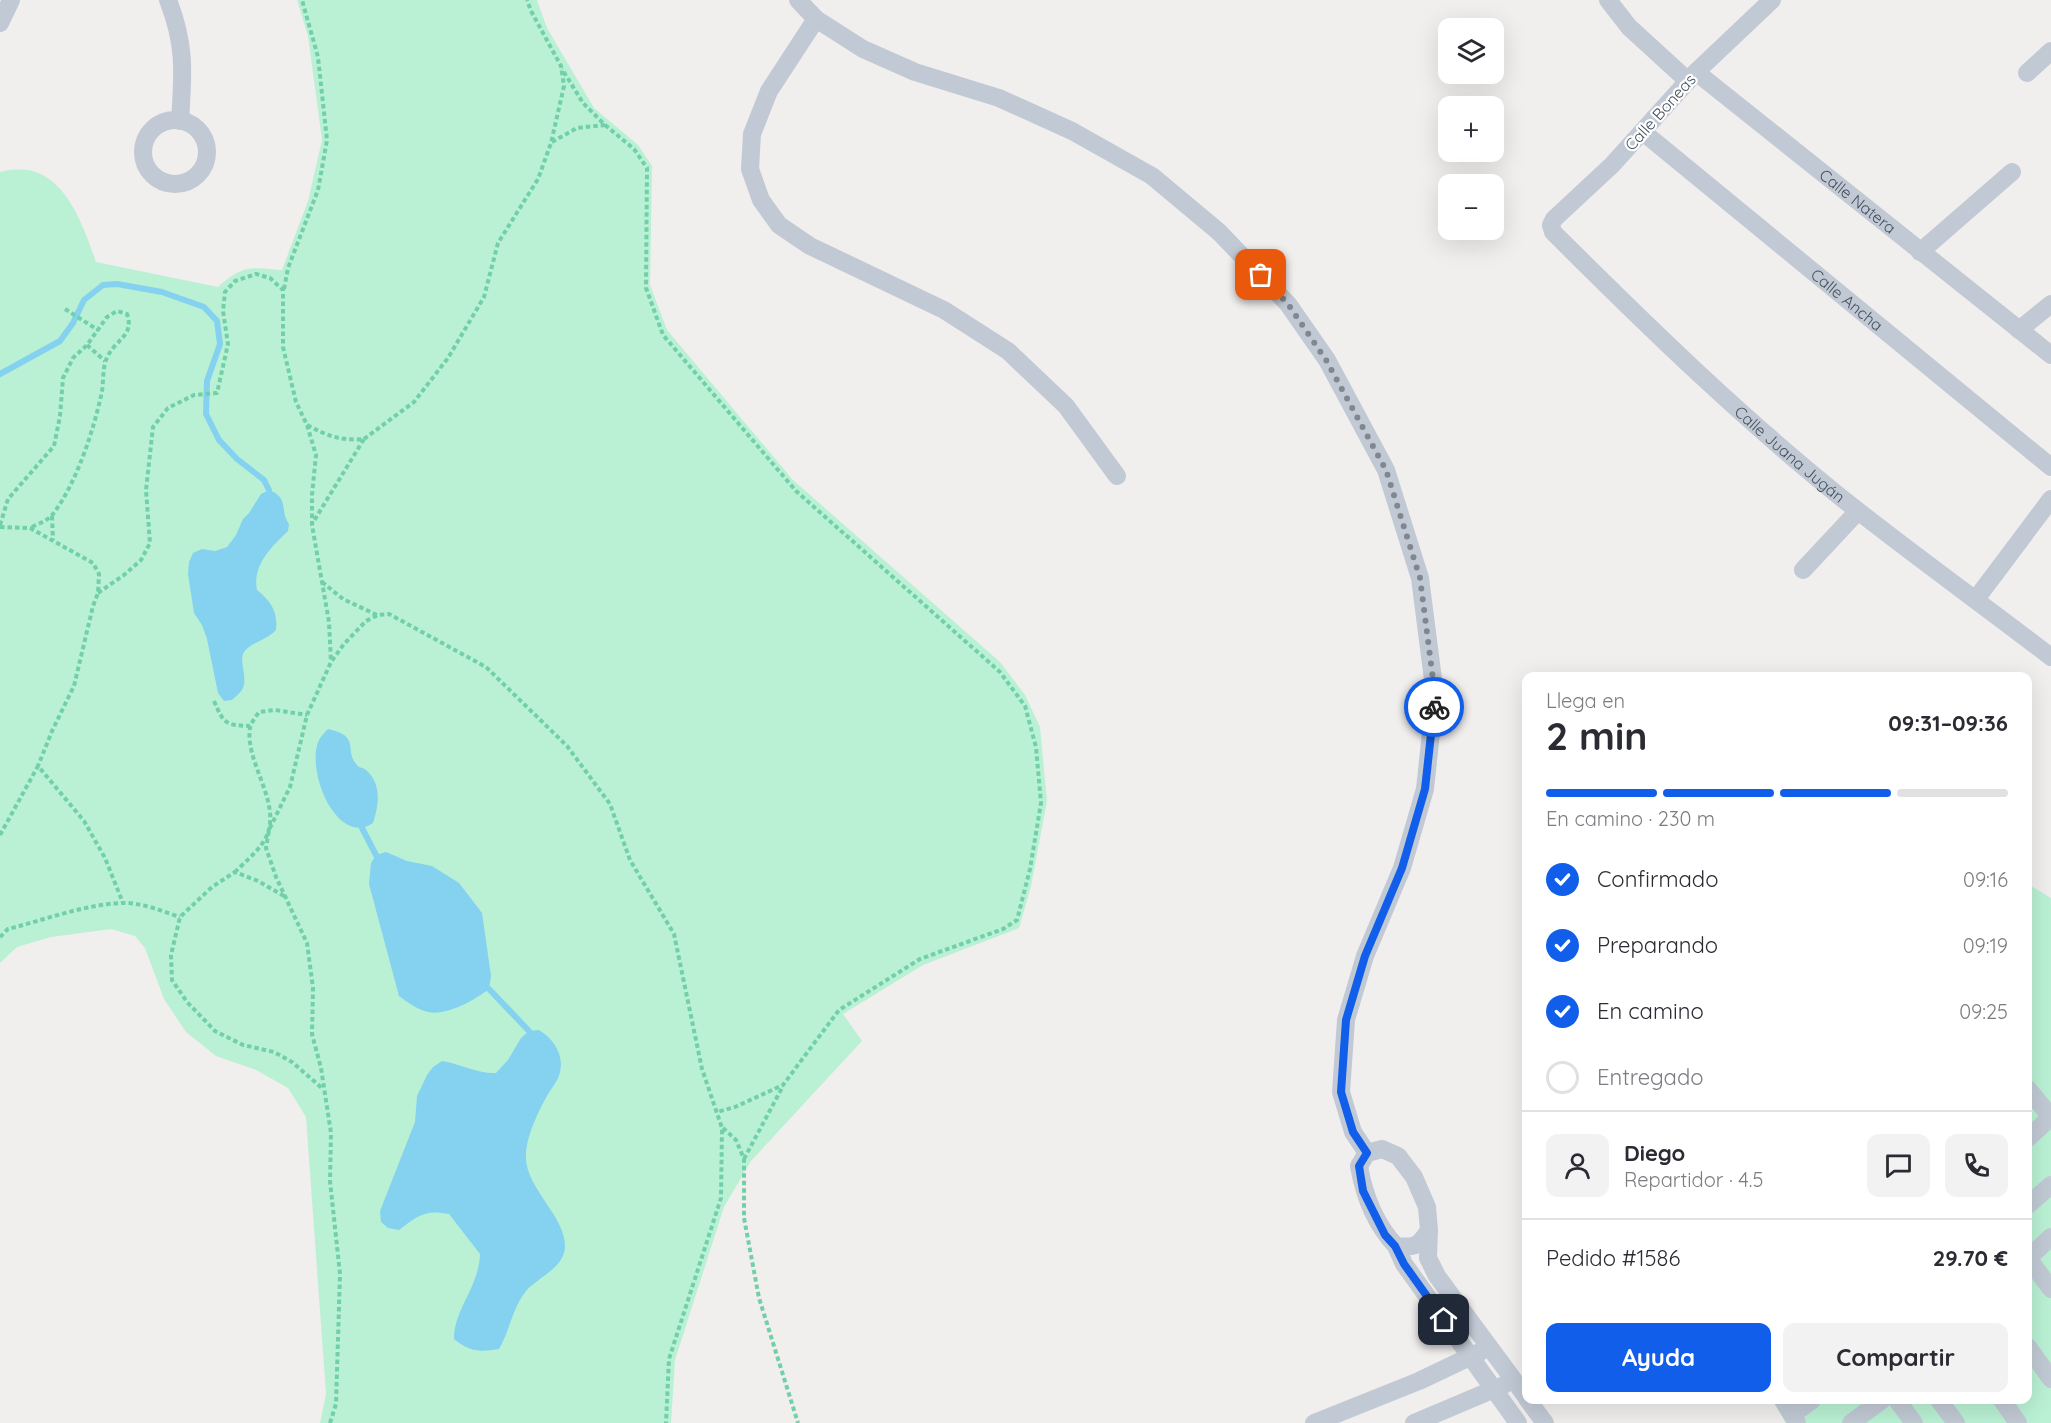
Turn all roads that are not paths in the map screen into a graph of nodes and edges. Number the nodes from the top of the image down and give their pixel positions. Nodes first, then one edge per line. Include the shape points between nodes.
1 (12, 0) edge
2 (168, 0) edge
3 (798, 0) edge
4 (1608, 0) edge
5 (1772, 0) edge
6 (816, 19) junction
7 (0, 23) edge
8 (2051, 51) edge
9 (2026, 73) dead end
10 (1692, 76) junction
11 (180, 120) dead end
12 (1643, 132) junction
13 (2012, 172) dead end
14 (1551, 225) joint
15 (1920, 252) junction
16 (2051, 304) edge
17 (2019, 330) junction
18 (2051, 355) edge
19 (2051, 467) edge
20 (1116, 476) dead end
21 (2051, 499) edge
22 (1858, 511) junction
23 (1803, 570) dead end
24 (1976, 599) junction
25 (2051, 657) edge
26 (2032, 1094) edge
27 (2051, 1117) edge
28 (2032, 1134) edge
29 (1367, 1153) junction
30 (2048, 1194) edge
31 (2032, 1203) edge
32 (1429, 1230) junction
33 (2051, 1237) edge
34 (1395, 1246) junction
35 (2032, 1254) edge
36 (2032, 1263) edge
37 (2051, 1289) edge
38 (1489, 1347) junction
39 (2032, 1353) edge
40 (1470, 1357) junction
41 (2051, 1379) edge
42 (1514, 1381) junction
43 (1494, 1389) junction
44 (1522, 1392) edge
45 (1531, 1404) edge
46 (1805, 1404) edge
47 (1877, 1404) edge
48 (1900, 1404) edge
49 (1942, 1404) edge
50 (2005, 1404) edge
51 (1791, 1412) edge
52 (1314, 1423) edge
53 (1414, 1423) edge
54 (1518, 1423) edge
55 (1545, 1423) edge
56 (1851, 1423) edge
57 (1914, 1423) edge
58 (1956, 1423) edge
59 (2018, 1423) edge

1 - 7 street
2 - 11 street via 178,26 184,63
3 - 6 street
4 - 10 street, Calle Natera via 1629,27
5 - 10 street, Calle Boneas
6 - 20 street via 769,91 753,134 750,169 761,200 779,225 810,246 944,310 1008,351 1066,406
6 - 29 street via 863,49 915,72 999,98 1072,131 1152,176 1219,232 1288,304 1326,360 1386,470 1420,578 1435,695 1425,789 1402,868 1365,956 1346,1020 1341,1092 1353,1132
8 - 9 street
10 - 12 street, Calle Boneas
10 - 15 street, Calle Natera
12 - 14 street, Calle Boneas
12 - 19 street, Calle Ancha
13 - 15 street
14 - 22 street, Calle Juana Jugán via 1552,232 1651,330
15 - 17 street, Calle Natera
16 - 17 street
17 - 18 street, Calle Natera
21 - 24 street
22 - 23 street
22 - 24 street, Calle Juana Jugán
24 - 25 street, Calle Juana Jugán
26 - 27 street
27 - 28 street
29 - 32 street via 1382,1149 1398,1156 1414,1177 1427,1207
29 - 34 street via 1359,1166 1363,1191 1385,1235
30 - 31 street
32 - 34 street via 1421,1243
32 - 38 street via 1428,1258 1437,1276
33 - 35 street
34 - 40 street
36 - 37 street
38 - 40 street
38 - 42 street
39 - 41 street
40 - 43 street
40 - 52 street via 1419,1382
42 - 43 street
42 - 44 street
43 - 53 street
43 - 54 street
45 - 55 street
46 - 51 street
47 - 56 street
48 - 57 street
49 - 58 street
50 - 59 street

